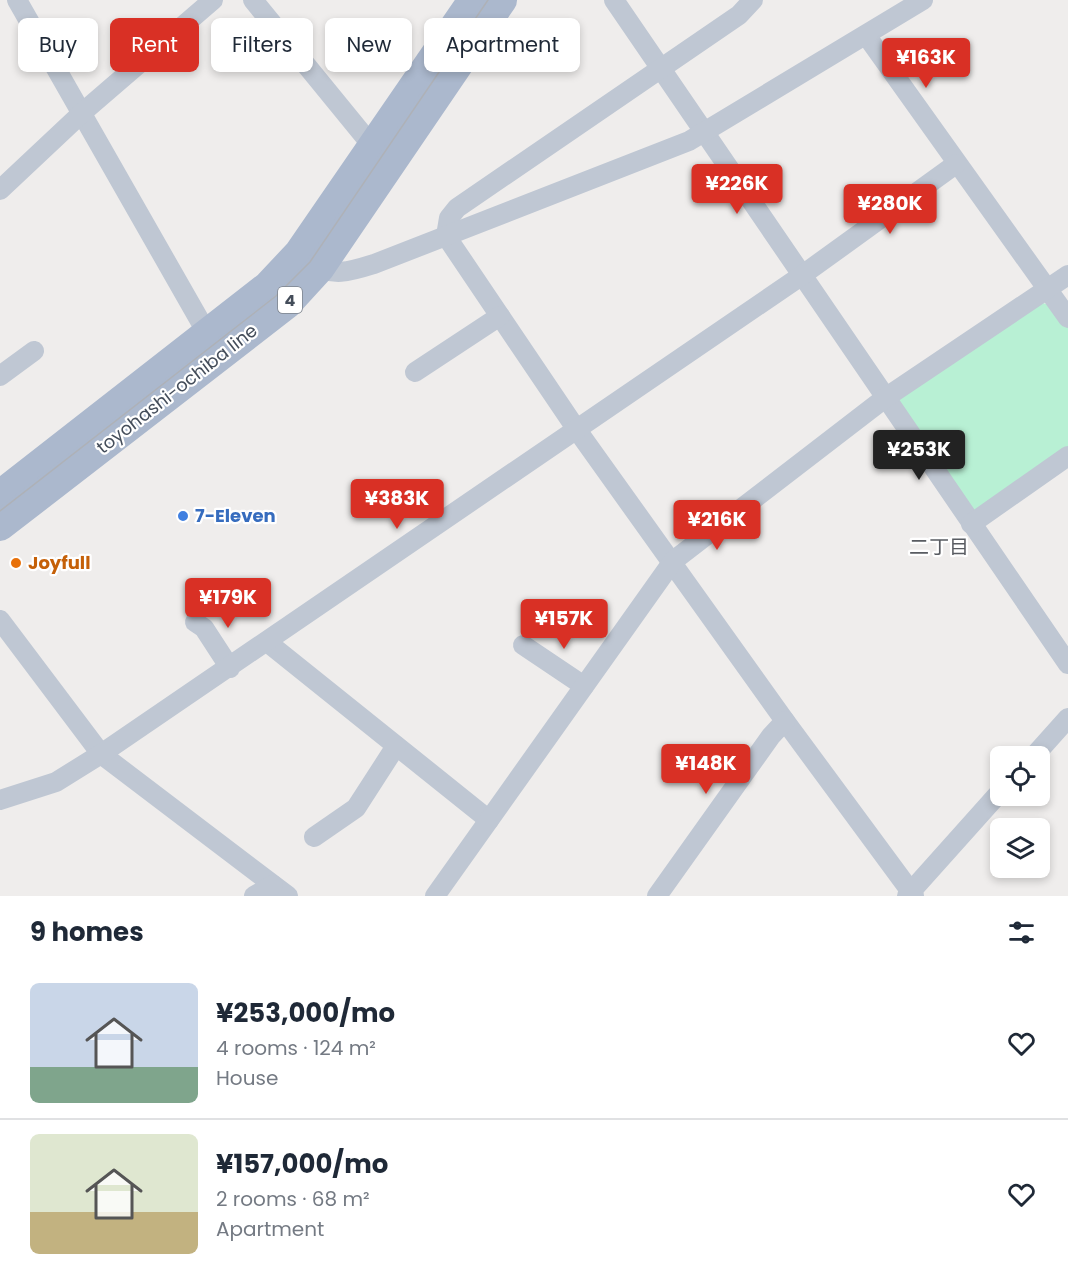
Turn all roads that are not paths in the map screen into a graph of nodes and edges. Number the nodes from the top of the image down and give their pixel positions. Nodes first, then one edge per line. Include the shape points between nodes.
1 (17, 0) edge
2 (213, 0) edge
3 (253, 0) edge
4 (473, 0) edge
5 (502, 0) edge
6 (614, 0) edge
7 (753, 0) edge
8 (923, 0) edge
9 (866, 35) junction
10 (659, 69) junction
11 (82, 112) junction
12 (704, 133) junction
13 (381, 157) junction
14 (956, 164) junction
15 (0, 190) edge
16 (446, 236) junction
17 (309, 261) junction
18 (1068, 275) edge
19 (801, 276) junction
20 (1048, 290) junction
21 (500, 316) junction
22 (1068, 318) edge
23 (214, 346) junction
24 (34, 351) dead end
25 (415, 372) dead end
26 (0, 376) edge
27 (885, 398) junction
28 (577, 430) junction
29 (1068, 456) edge
30 (4, 503) edge
31 (971, 524) junction
32 (673, 561) junction
33 (0, 620) edge
34 (195, 622) dead end
35 (267, 642) junction
36 (523, 645) dead end
37 (1068, 664) edge
38 (230, 668) junction
39 (584, 686) junction
40 (1068, 718) edge
41 (785, 721) junction
42 (396, 746) junction
43 (1043, 746) edge
44 (101, 754) junction
45 (0, 800) edge
46 (990, 803) edge
47 (489, 820) junction
48 (314, 837) dead end
49 (280, 891) edge
50 (910, 895) edge
51 (254, 896) edge
52 (435, 896) edge
53 (657, 896) edge

1 - 11 street
2 - 11 street
3 - 13 street
4 - 13 main road, toyohashi-ochiba line / 4
5 - 13 main road, toyohashi-ochiba line / 4
6 - 10 street
7 - 10 street via 739,15
8 - 9 street
9 - 12 street
9 - 14 street
10 - 12 street
10 - 16 street via 457,208
11 - 15 street
11 - 23 street
12 - 16 street
12 - 19 street
13 - 17 main road, toyohashi-ochiba line / 4
14 - 19 street
14 - 20 street
16 - 17 street via 345,274
16 - 21 street
17 - 23 main road, toyohashi-ochiba line / 4 via 268,286
18 - 20 street
19 - 27 street
19 - 28 street
20 - 22 street
20 - 27 street
21 - 25 street
21 - 28 street
23 - 30 main road, toyohashi-ochiba line / 4
24 - 26 street
27 - 31 street
27 - 32 street
28 - 32 street
28 - 35 street
29 - 31 street
31 - 37 street
32 - 39 street
32 - 41 street
33 - 44 street
34 - 38 street via 204,628
35 - 38 street
35 - 42 street
36 - 39 street
38 - 44 street
39 - 47 street
40 - 43 street
41 - 50 street
41 - 53 street
42 - 47 street
42 - 48 street via 356,808
44 - 45 street via 56,782
44 - 49 street
46 - 50 street
47 - 52 street
49 - 51 street

